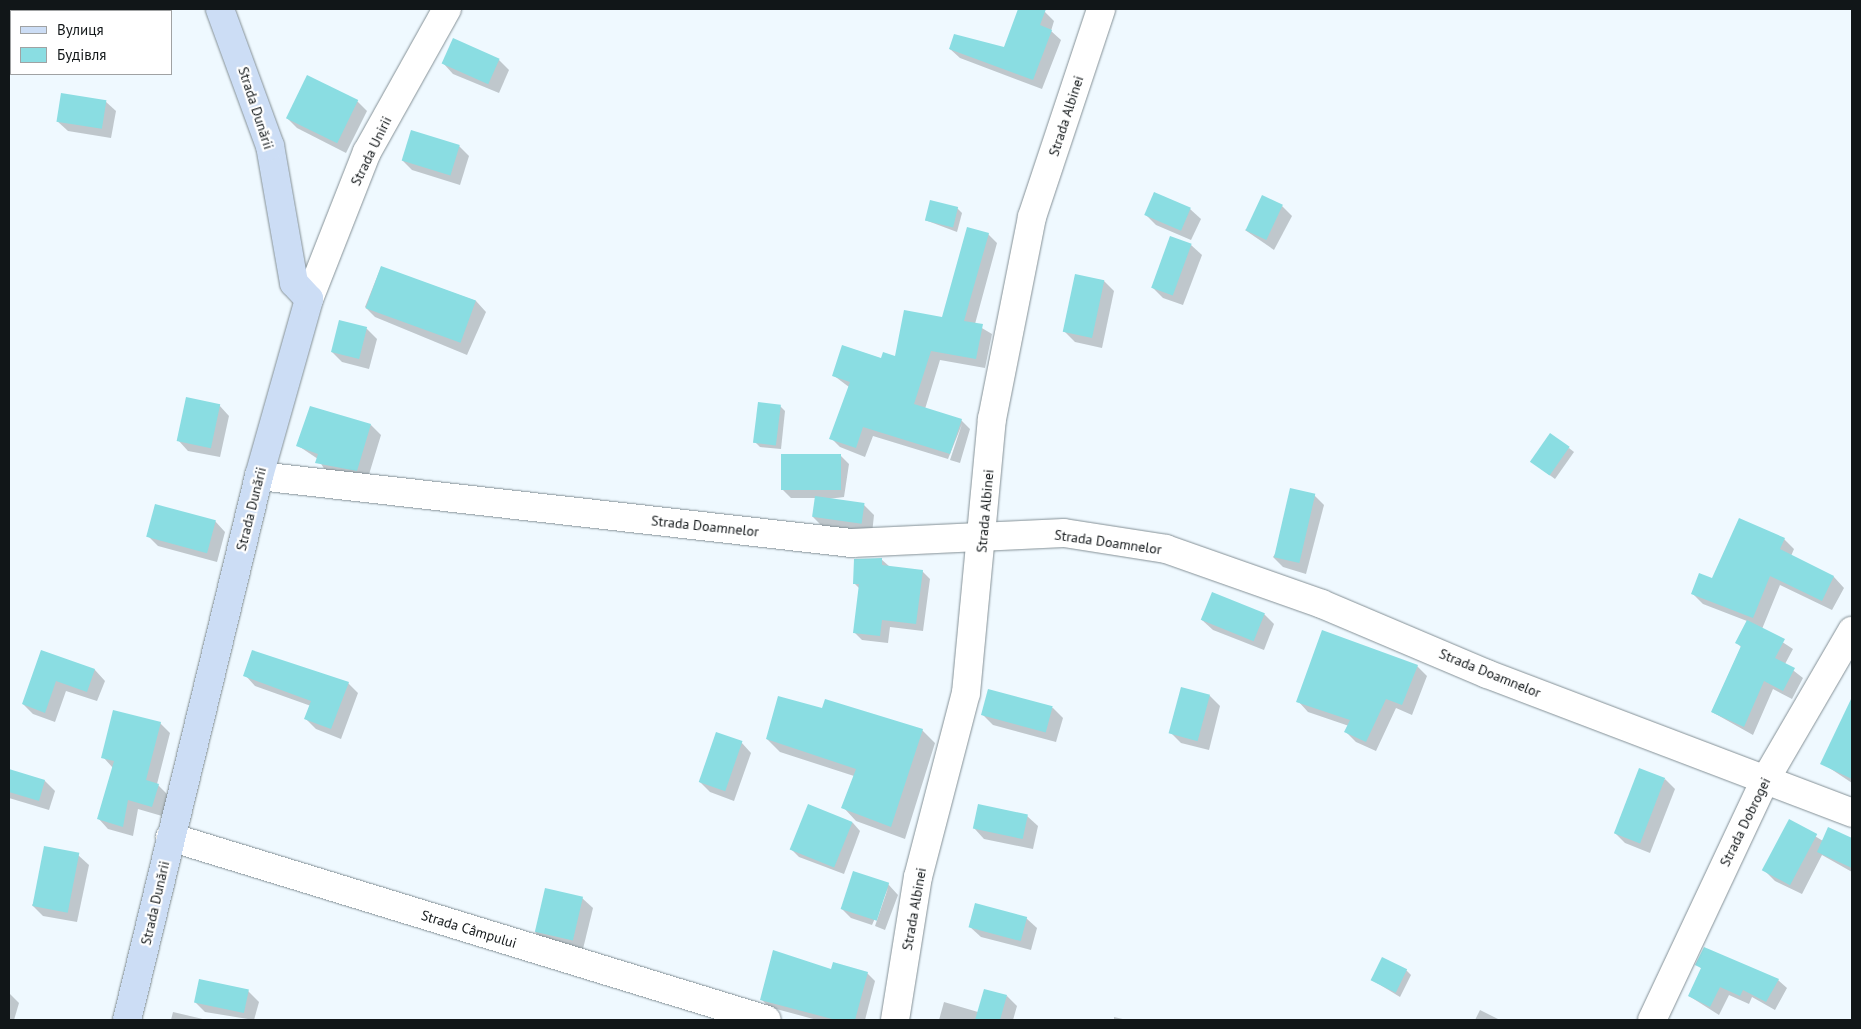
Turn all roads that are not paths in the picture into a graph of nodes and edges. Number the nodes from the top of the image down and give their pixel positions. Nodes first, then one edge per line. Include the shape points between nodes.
1 (220, 9) edge
2 (446, 9) edge
3 (1101, 9) edge
4 (309, 299) junction
5 (259, 476) junction
6 (984, 535) junction
7 (1852, 631) edge
8 (1764, 782) junction
9 (1852, 813) edge
10 (170, 837) junction
11 (127, 1020) edge
12 (767, 1020) edge
13 (895, 1020) edge
14 (1652, 1020) edge

1 - 4 main road, Strada Dunării via 270,146 294,283
2 - 4 street, Strada Unirii via 367,152
3 - 6 street, Strada Albinei via 1032,217 992,419
4 - 5 main road, Strada Dunării
5 - 6 street, Strada Doamnelor via 852,543
5 - 10 main road, Strada Dunării
6 - 8 street, Strada Doamnelor via 1064,533 1166,549 1322,604
6 - 13 street, Strada Albinei via 966,693 918,877
7 - 8 street, Strada Dobrogei
8 - 9 street, Strada Doamnelor
8 - 14 street, Strada Dobrogei
10 - 11 main road, Strada Dunării
10 - 12 street, Strada Câmpului

